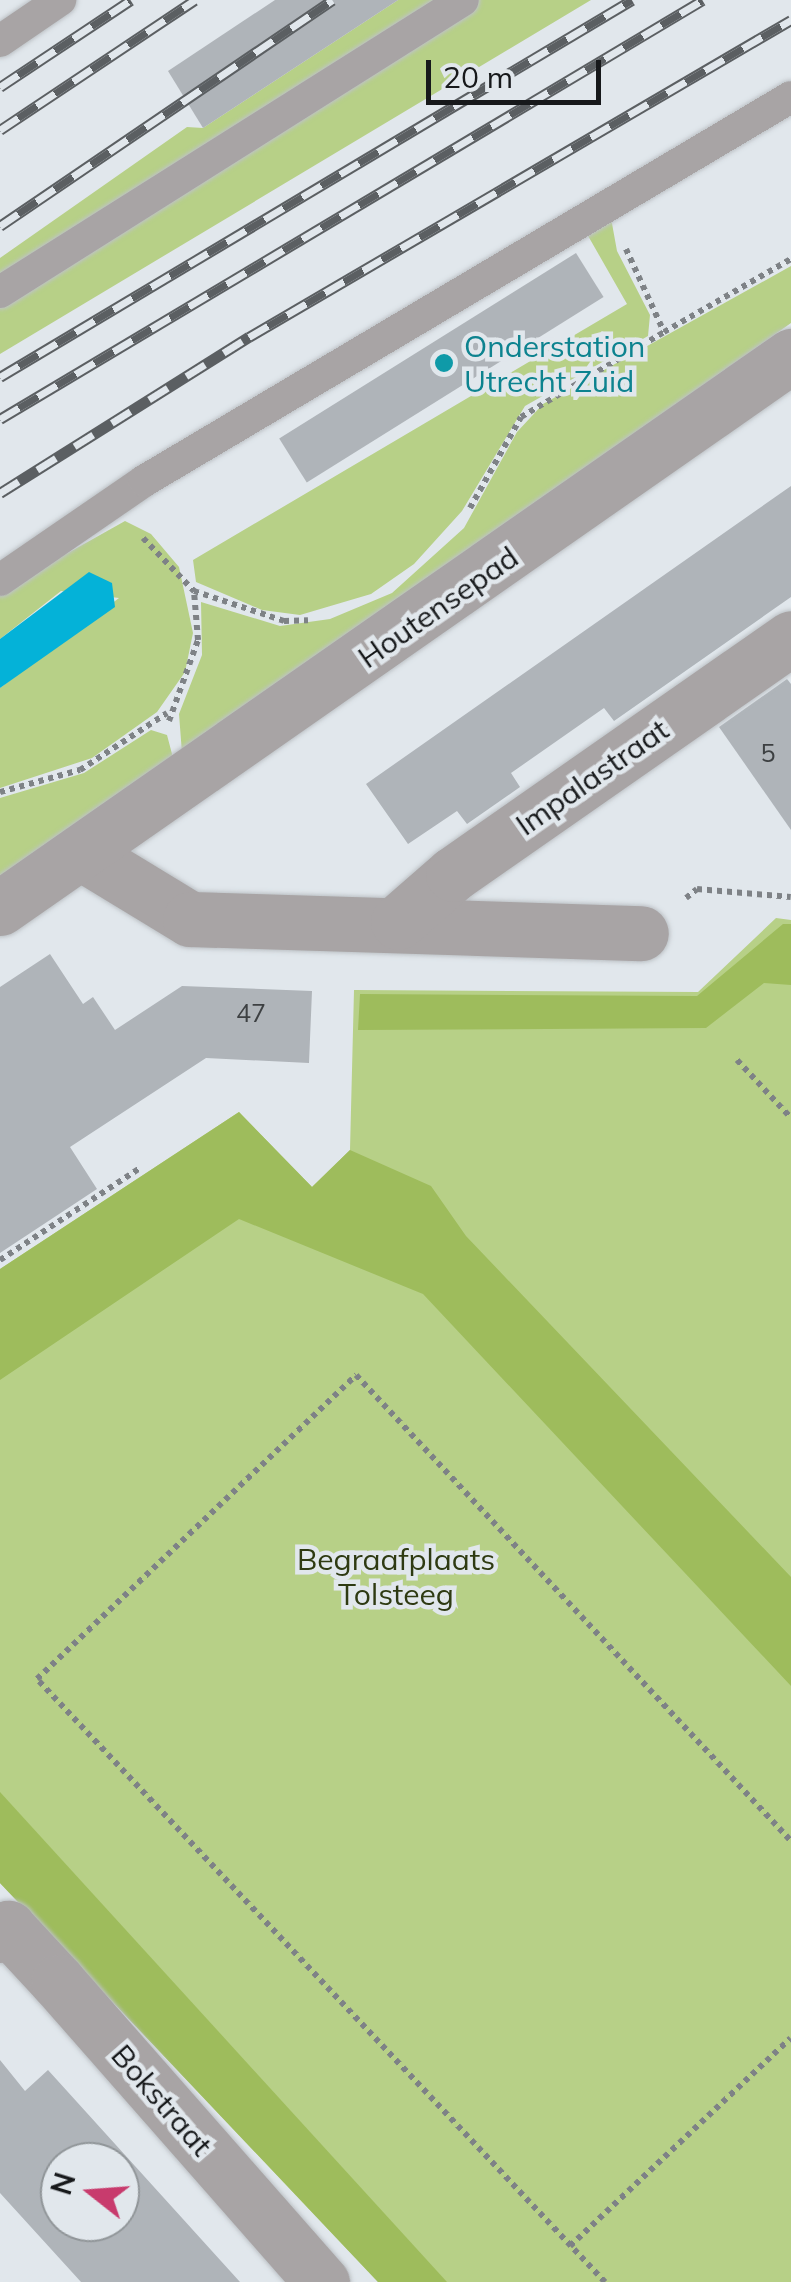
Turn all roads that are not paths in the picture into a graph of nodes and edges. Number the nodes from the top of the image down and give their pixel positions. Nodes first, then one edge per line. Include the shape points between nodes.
1 (60, 0) edge
2 (463, 0) edge
3 (0, 41) edge
4 (791, 97) edge
5 (0, 292) edge
6 (791, 356) edge
7 (0, 580) edge
8 (791, 638) edge
9 (83, 854) junction
10 (0, 908) edge
11 (398, 922) junction
12 (641, 932) road end
13 (0, 1935) edge
14 (322, 2282) edge

1 - 3 lane
2 - 5 lane
4 - 7 lane via 631,187
6 - 9 street, Houtensepad
8 - 11 street, Impalastraat via 453,874
9 - 10 street, Houtensepad
9 - 11 street via 190,918
11 - 12 street
13 - 14 street, Bokstraat via 8,1928

